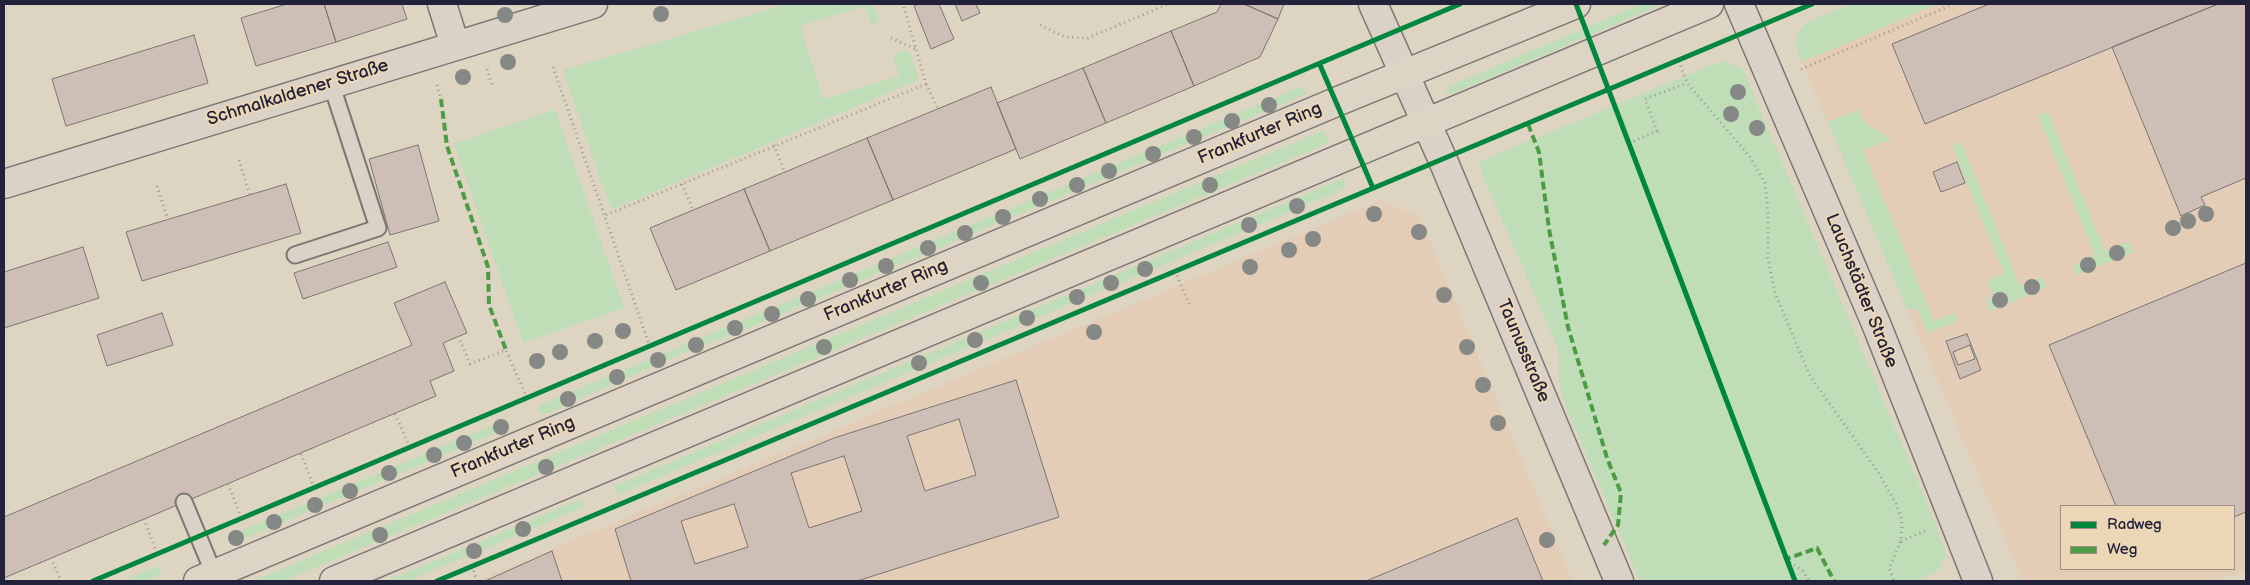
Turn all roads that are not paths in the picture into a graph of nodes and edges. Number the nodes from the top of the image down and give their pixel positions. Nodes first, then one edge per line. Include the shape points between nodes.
1 (442, 4) edge
2 (593, 4) edge
3 (1373, 4) edge
4 (1576, 4) edge
5 (1709, 4) edge
6 (1739, 4) edge
7 (455, 45) junction
8 (1404, 75) junction
9 (331, 84) junction
10 (1425, 122) junction
11 (4, 184) edge
12 (295, 256) dead end
13 (184, 502) dead end
14 (206, 578) edge
15 (334, 581) edge
16 (1619, 581) edge
17 (1978, 581) edge

1 - 7 street
2 - 7 street, Schmalkaldener Straße
3 - 8 street, Taunusstraße
4 - 8 main road, Frankfurter Ring
5 - 10 main road
6 - 17 street, Lauchstädter Straße via 1877,326
7 - 9 street, Schmalkaldener Straße
8 - 10 street, Taunusstraße
8 - 14 main road, Frankfurter Ring
9 - 11 street, Schmalkaldener Straße
9 - 12 lane via 378,228
10 - 15 main road
10 - 16 street, Taunusstraße
13 - 14 lane

